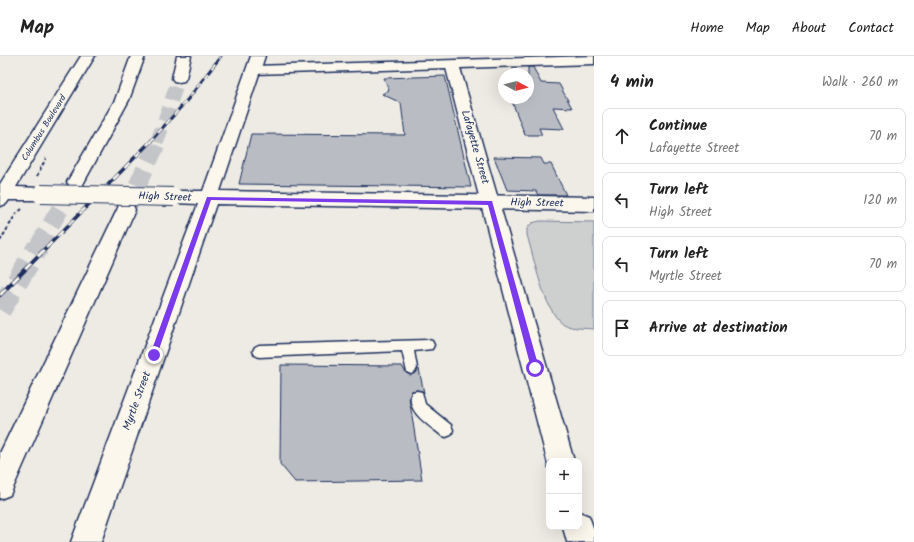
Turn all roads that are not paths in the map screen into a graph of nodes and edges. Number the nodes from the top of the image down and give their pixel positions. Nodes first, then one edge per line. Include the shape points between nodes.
1 (88, 56) edge
2 (138, 56) edge
3 (184, 56) edge
4 (591, 56) edge
5 (594, 59) edge
6 (256, 63) edge
7 (452, 64) junction
8 (179, 78) tunnel mouth
9 (76, 182) tunnel mouth
10 (1, 195) edge
11 (209, 198) junction
12 (490, 203) junction
13 (594, 204) edge
14 (126, 210) tunnel mouth
15 (407, 346) junction
16 (428, 346) dead end
17 (259, 350) dead end
18 (411, 368) dead end
19 (417, 397) dead end
20 (446, 430) dead end
21 (559, 458) edge
22 (0, 485) edge
23 (579, 530) edge
24 (86, 542) edge
25 (582, 542) edge

1 - 10 main road, Columbus Boulevard
2 - 9 main road via 122,100
3 - 8 main road
4 - 5 main road
5 - 7 main road
6 - 7 main road
6 - 11 main road, Myrtle Street
7 - 12 main road, Lafayette Street
10 - 11 main road, High Street, bridge
11 - 12 main road, High Street
11 - 24 main road, Myrtle Street
12 - 13 main road, High Street
12 - 21 main road, Lafayette Street
14 - 22 main road
15 - 16 lane
15 - 17 lane
15 - 18 lane
19 - 20 lane via 419,408
23 - 25 main road

